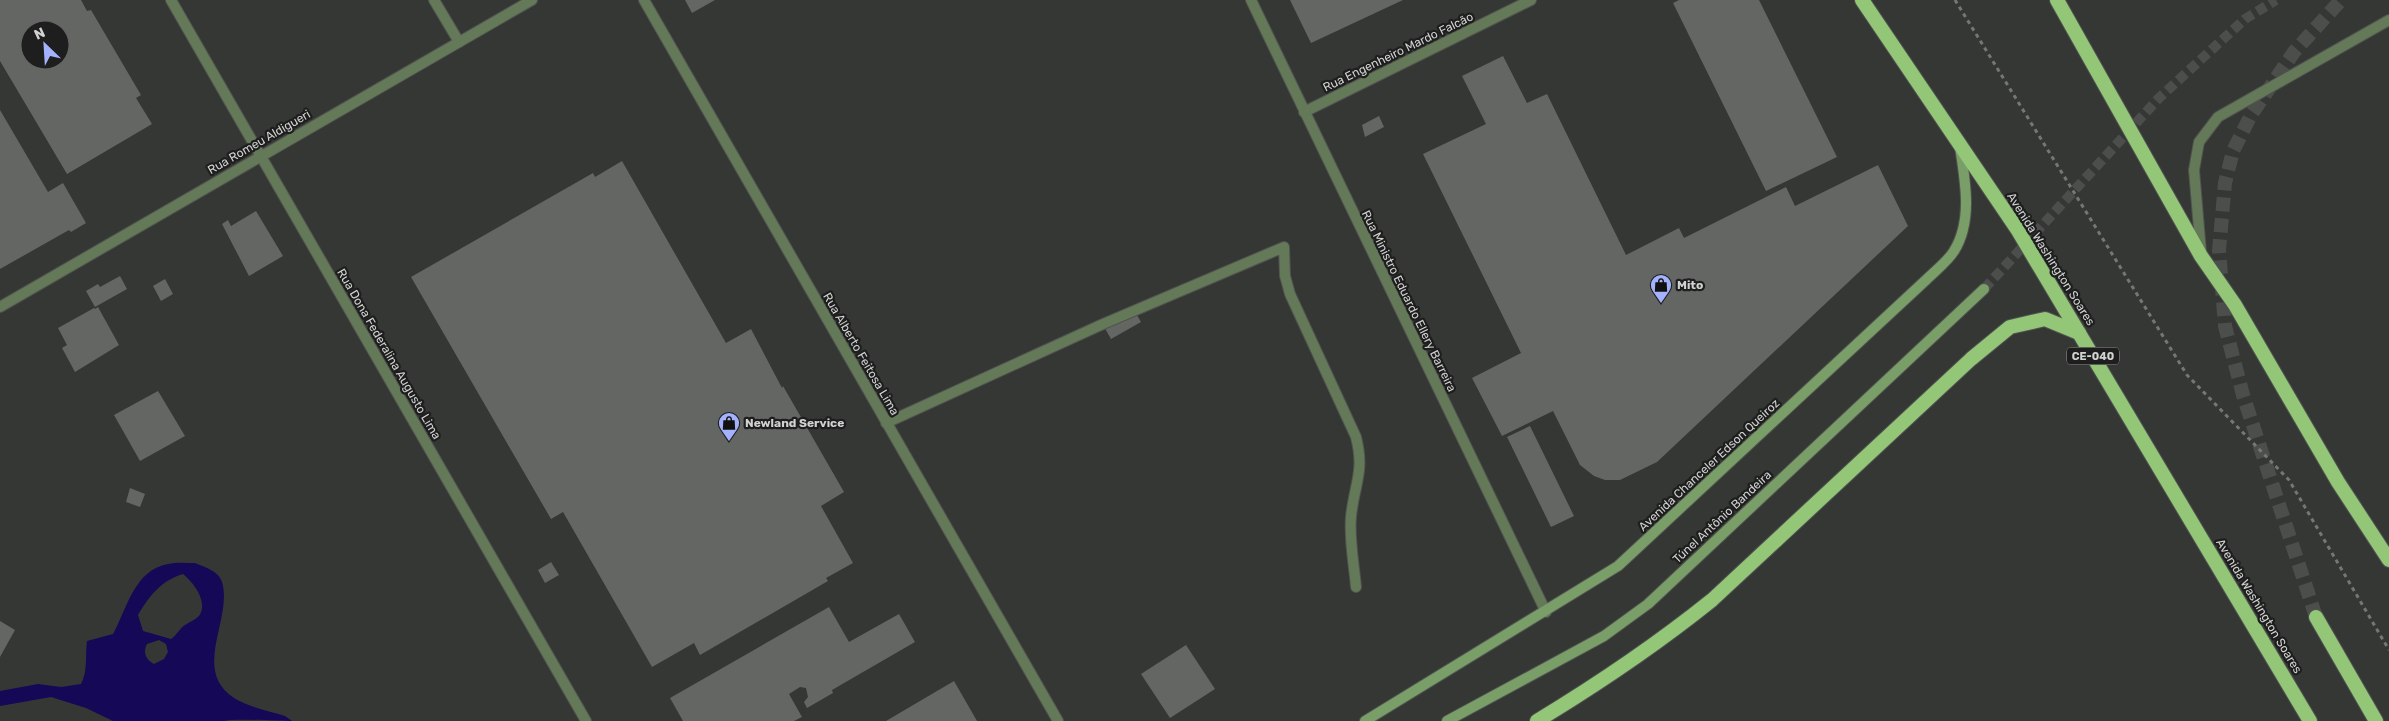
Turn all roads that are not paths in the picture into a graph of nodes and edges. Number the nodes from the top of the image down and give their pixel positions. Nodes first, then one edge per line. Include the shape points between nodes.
1 (171, 0) edge
2 (434, 0) edge
3 (532, 0) edge
4 (644, 0) edge
5 (1250, 0) edge
6 (1530, 0) edge
7 (1862, 0) edge
8 (2057, 0) edge
9 (2389, 20) edge
10 (459, 42) junction
11 (1304, 112) junction
12 (1960, 146) junction
13 (260, 156) junction
14 (2201, 256) junction
15 (1984, 289) tunnel mouth
16 (0, 307) edge
17 (2079, 334) junction
18 (886, 423) junction
19 (2389, 560) edge
20 (1356, 587) dead end
21 (1546, 612) junction
22 (2316, 617) tunnel mouth
23 (586, 721) edge
24 (1058, 721) edge
25 (1365, 721) edge
26 (1447, 721) edge
27 (1537, 721) edge
28 (2310, 721) edge
29 (2376, 721) edge

1 - 13 street, Rua Dona Federalina Augusto Lima
2 - 10 street
3 - 10 street, Rua Romeu Aldigueri
4 - 18 street, Rua Alberto Feitosa Lima
5 - 11 street, Rua Ministro Eduardo Ellery Barreira
6 - 11 street, Rua Engenheiro Mardo Falcão
7 - 12 highway, Avenida Washington Soares / CE-040
8 - 14 highway
9 - 14 street via 2218,117 2199,142 2194,170
10 - 13 street, Rua Romeu Aldigueri
11 - 21 street, Rua Ministro Eduardo Ellery Barreira
12 - 17 highway, Avenida Washington Soares / CE-040 via 2017,229
12 - 21 main road, Avenida Chanceler Edson Queiroz via 1966,189 1964,228 1954,252 1618,566
13 - 16 street, Rua Romeu Aldigueri
13 - 23 street, Rua Dona Federalina Augusto Lima
14 - 19 highway via 2235,305 2338,482
15 - 26 main road, Túnel Antônio Bandeira via 1648,604 1604,636
17 - 27 highway via 2045,318 2010,327 1971,359 1712,600 1666,637
17 - 28 highway, Avenida Washington Soares / CE-040
18 - 20 street via 1103,324 1284,247 1290,294 1359,449 1361,462 1351,519
18 - 24 street, Rua Alberto Feitosa Lima
21 - 25 main road, Avenida Chanceler Edson Queiroz
22 - 29 highway

